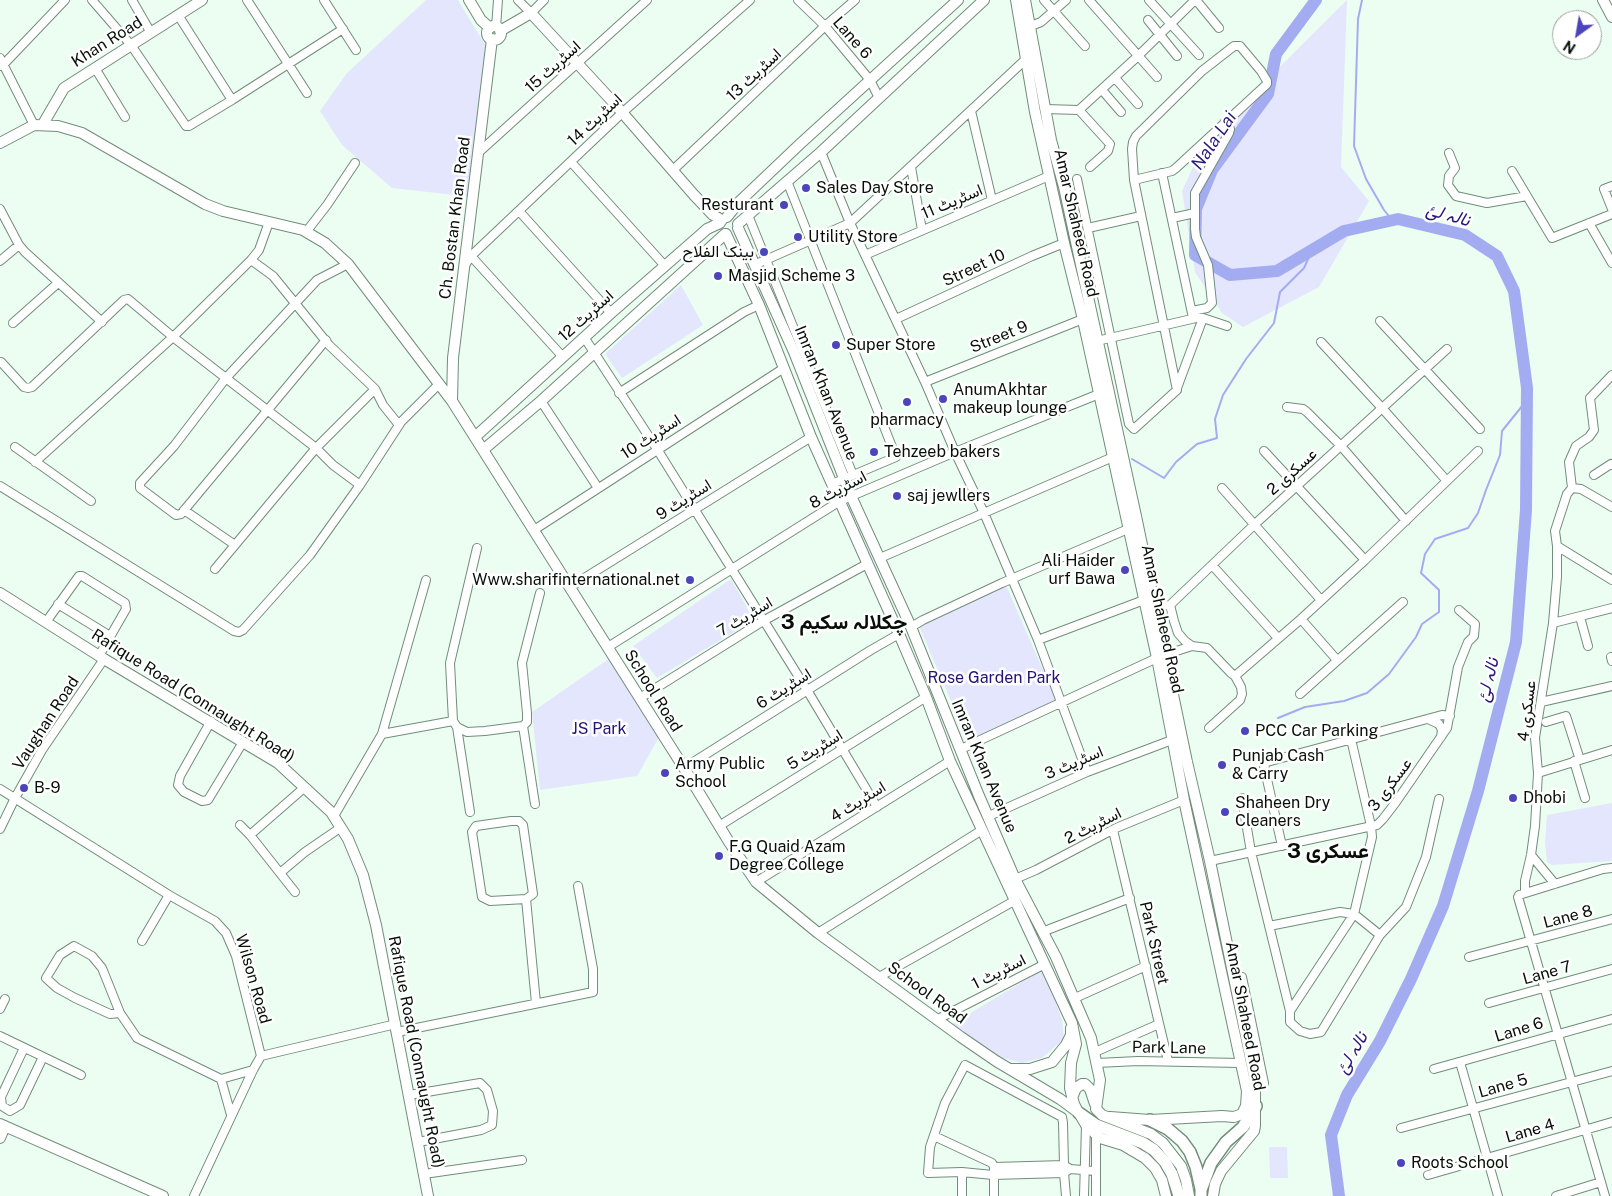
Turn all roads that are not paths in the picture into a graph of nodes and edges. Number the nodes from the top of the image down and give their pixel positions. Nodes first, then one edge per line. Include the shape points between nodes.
1 (65, 0) edge
2 (92, 0) edge
3 (132, 0) edge
4 (202, 0) edge
5 (247, 0) edge
6 (324, 0) edge
7 (469, 0) edge
8 (498, 0) edge
9 (518, 0) edge
10 (544, 0) edge
11 (647, 0) edge
12 (750, 0) edge
13 (798, 0) edge
14 (855, 0) edge
15 (958, 0) edge
16 (984, 0) edge
17 (1016, 0) edge
18 (1025, 0) edge
19 (1044, 0) edge
20 (1066, 0) edge
21 (1089, 0) edge
22 (1149, 0) edge
23 (1196, 0) edge
24 (1603, 0) edge
25 (1053, 11) junction
26 (531, 13) junction
27 (178, 15) junction
28 (1612, 17) edge
29 (1148, 20) dead end
30 (1171, 25) junction
31 (825, 26) junction
32 (1031, 26) junction
33 (1220, 28) dead end
34 (343, 29) junction
35 (495, 29) junction
36 (151, 33) junction
37 (1160, 36) junction
38 (131, 45) junction
39 (1085, 46) dead end
40 (356, 50) dead end
41 (1199, 55) dead end
42 (1138, 56) junction
43 (1177, 56) dead end
44 (1025, 60) junction
45 (1, 63) edge
46 (577, 63) junction
47 (288, 64) junction
48 (95, 68) junction
49 (1156, 76) dead end
50 (1116, 78) junction
51 (870, 80) junction
52 (1102, 90) junction
53 (306, 93) dead end
54 (879, 98) junction
55 (232, 100) junction
56 (1138, 104) dead end
57 (1040, 109) junction
58 (1079, 110) junction
59 (970, 111) junction
60 (1121, 112) dead end
61 (622, 113) junction
62 (125, 117) dead end
63 (39, 124) junction
64 (1224, 124) junction
65 (0, 143) edge
66 (821, 152) junction
67 (478, 153) junction
68 (1449, 153) dead end
69 (571, 162) junction
70 (356, 163) dead end
71 (911, 167) junction
72 (1090, 167) dead end
73 (672, 171) junction
74 (1512, 171) dead end
75 (1162, 173) junction
76 (1050, 176) junction
77 (1077, 179) dead end
78 (1134, 180) junction
79 (787, 181) junction
80 (1612, 186) edge
81 (1527, 196) junction
82 (992, 200) junction
83 (0, 209) edge
84 (1612, 209) edge
85 (519, 211) junction
86 (1195, 213) junction
87 (1612, 214) edge
88 (748, 215) junction
89 (1141, 216) junction
90 (1172, 218) junction
91 (723, 220) junction
92 (269, 222) junction
93 (850, 223) junction
94 (1589, 224) junction
95 (738, 226) junction
96 (1088, 228) junction
97 (922, 230) junction
98 (306, 232) junction
99 (725, 234) junction
100 (811, 240) junction
101 (1064, 243) junction
102 (20, 245) junction
103 (864, 254) junction
104 (767, 259) junction
105 (251, 260) junction
106 (0, 261) edge
107 (468, 261) junction
108 (1612, 263) edge
109 (348, 264) junction
110 (754, 265) junction
111 (665, 266) junction
112 (58, 282) junction
113 (296, 304) junction
114 (759, 305) junction
115 (611, 312) junction
116 (1193, 315) junction
117 (1203, 318) junction
118 (896, 319) junction
119 (1083, 319) junction
120 (1380, 320) dead end
121 (102, 322) junction
122 (13, 323) dead end
123 (1163, 325) junction
124 (1227, 326) dead end
125 (173, 337) junction
126 (584, 338) junction
127 (1110, 338) junction
128 (326, 340) junction
129 (1097, 341) junction
130 (1321, 342) dead end
131 (1446, 349) dead end
132 (594, 353) junction
133 (563, 357) junction
134 (1, 362) edge
135 (784, 368) junction
136 (1426, 369) junction
137 (1612, 375) edge
138 (226, 378) junction
139 (925, 382) junction
140 (439, 384) junction
141 (375, 389) junction
142 (1177, 390) junction
143 (619, 393) junction
144 (1103, 393) junction
145 (452, 401) junction
146 (541, 401) junction
147 (1287, 407) dead end
148 (1382, 408) junction
149 (268, 409) junction
150 (399, 425) junction
151 (1480, 429) dead end
152 (475, 437) junction
153 (811, 437) junction
154 (15, 446) dead end
155 (1341, 446) junction
156 (316, 448) junction
157 (657, 449) junction
158 (483, 450) junction
159 (1264, 451) dead end
160 (1478, 451) dead end
161 (954, 452) junction
162 (1113, 457) junction
163 (35, 462) junction
164 (1612, 465) edge
165 (1594, 475) dead end
166 (849, 477) junction
167 (1447, 481) junction
168 (832, 484) junction
169 (360, 485) junction
170 (0, 486) edge
171 (1297, 486) junction
172 (598, 488) junction
173 (1222, 488) dead end
174 (1572, 488) junction
175 (851, 496) junction
176 (91, 501) dead end
177 (840, 501) junction
178 (1612, 507) edge
179 (184, 510) junction
180 (695, 510) junction
181 (984, 513) junction
182 (1406, 521) junction
183 (1255, 524) junction
184 (1128, 529) junction
185 (534, 530) junction
186 (235, 545) junction
187 (1557, 546) junction
188 (477, 548) dead end
189 (880, 558) junction
190 (1365, 560) junction
191 (867, 564) junction
192 (1212, 566) junction
193 (214, 569) dead end
194 (732, 569) junction
195 (426, 580) dead end
196 (1011, 580) junction
197 (1612, 580) edge
198 (570, 587) junction
199 (0, 592) edge
200 (540, 593) dead end
201 (1144, 600) junction
202 (1321, 600) junction
203 (1403, 602) dead end
204 (58, 604) junction
205 (1170, 605) junction
206 (1154, 606) junction
207 (1612, 608) edge
208 (1459, 610) dead end
209 (1580, 617) junction
210 (1301, 620) junction
211 (763, 621) junction
212 (46, 622) junction
213 (1553, 623) junction
214 (911, 627) junction
215 (899, 634) junction
216 (110, 636) junction
217 (1278, 638) junction
218 (1038, 640) junction
219 (1192, 646) junction
220 (1588, 646) dead end
221 (608, 647) junction
222 (1160, 656) junction
223 (101, 658) junction
224 (1337, 660) junction
225 (1235, 676) junction
226 (1612, 686) edge
227 (807, 690) junction
228 (1300, 694) dead end
229 (640, 698) junction
230 (926, 698) junction
231 (1062, 702) junction
232 (1541, 702) junction
233 (1450, 716) junction
234 (1427, 719) junction
235 (211, 721) junction
236 (1546, 722) dead end
237 (455, 724) junction
238 (523, 726) junction
239 (1209, 728) dead end
240 (382, 734) junction
241 (1441, 737) junction
242 (1351, 739) junction
243 (1172, 740) junction
244 (243, 742) junction
245 (843, 749) junction
246 (961, 749) junction
247 (1612, 750) edge
248 (1577, 760) junction
249 (950, 761) junction
250 (1182, 763) junction
251 (684, 768) junction
252 (1087, 772) junction
253 (1538, 773) junction
254 (305, 786) junction
255 (0, 789) edge
256 (15, 798) junction
257 (1242, 798) dead end
258 (1585, 798) dead end
259 (1440, 799) dead end
260 (1184, 800) junction
261 (535, 804) dead end
262 (877, 807) junction
263 (470, 812) dead end
264 (334, 816) junction
265 (989, 816) junction
266 (240, 826) dead end
267 (719, 826) junction
268 (1371, 826) junction
269 (340, 828) junction
270 (0, 829) edge
271 (982, 830) junction
272 (1113, 830) junction
273 (250, 835) junction
274 (1282, 846) junction
275 (1251, 852) junction
276 (1531, 856) junction
277 (1210, 861) junction
278 (1612, 868) edge
279 (280, 873) junction
280 (1016, 879) junction
281 (756, 882) junction
282 (1555, 884) junction
283 (578, 886) dead end
284 (295, 892) dead end
285 (1524, 893) junction
286 (169, 894) junction
287 (526, 898) junction
288 (1130, 898) junction
289 (1014, 901) junction
290 (1354, 914) junction
291 (1612, 919) edge
292 (1269, 926) junction
293 (1042, 932) junction
294 (818, 933) junction
295 (1380, 935) junction
296 (142, 941) dead end
297 (1530, 941) junction
298 (1469, 957) dead end
299 (1045, 964) junction
300 (1146, 966) junction
301 (1612, 969) edge
302 (879, 977) junction
303 (1242, 977) dead end
304 (1544, 988) junction
305 (1075, 998) junction
306 (5, 999) dead end
307 (536, 1003) junction
308 (1489, 1003) dead end
309 (0, 1009) edge
310 (1290, 1012) junction
311 (120, 1013) junction
312 (938, 1019) junction
313 (1247, 1019) junction
314 (1612, 1019) edge
315 (1072, 1023) junction
316 (1159, 1024) junction
317 (396, 1028) junction
318 (1557, 1033) junction
319 (0, 1036) edge
320 (24, 1048) junction
321 (261, 1056) junction
322 (43, 1057) junction
323 (1096, 1057) junction
324 (1168, 1061) junction
325 (1460, 1062) junction
326 (1240, 1063) junction
327 (1010, 1069) junction
328 (1434, 1069) dead end
329 (252, 1070) junction
330 (1612, 1071) edge
331 (81, 1075) dead end
332 (221, 1079) junction
333 (1571, 1081) junction
334 (1264, 1083) dead end
335 (1251, 1091) junction
336 (409, 1095) junction
337 (1072, 1098) junction
338 (1256, 1106) junction
339 (7, 1109) junction
340 (1096, 1109) junction
341 (1473, 1109) junction
342 (1079, 1113) junction
343 (231, 1115) junction
344 (1110, 1117) junction
345 (1150, 1120) junction
346 (1612, 1122) edge
347 (2, 1124) edge
348 (1086, 1125) junction
349 (1401, 1128) dead end
350 (1586, 1129) junction
351 (1096, 1135) junction
352 (934, 1136) junction
353 (0, 1138) edge
354 (418, 1142) junction
355 (1487, 1158) junction
356 (522, 1160) dead end
357 (1066, 1169) junction
358 (1084, 1170) junction
359 (994, 1171) junction
360 (1096, 1171) junction
361 (962, 1172) junction
362 (424, 1174) junction
363 (1428, 1175) dead end
364 (1601, 1182) junction
365 (1201, 1193) edge
366 (162, 1196) edge
367 (194, 1196) edge
368 (428, 1196) edge
369 (962, 1196) edge
370 (994, 1196) edge
371 (1066, 1196) edge
372 (1084, 1196) edge
373 (1096, 1196) edge
374 (1166, 1196) edge
375 (1179, 1196) edge
376 (1188, 1196) edge
377 (1213, 1196) edge
378 (1498, 1196) edge
379 (1556, 1196) edge
380 (1605, 1196) edge

1 - 45 street
2 - 38 street
3 - 36 street
4 - 27 main road, Khan Road
5 - 47 street
6 - 34 street
7 - 35 main road via 481,20
8 - 35 street
9 - 26 street
10 - 26 street
11 - 46 street, اسٹریٹ 15
12 - 61 street, اسٹریٹ 14
13 - 31 street, Lane 6
14 - 31 street, اسٹریٹ 13
15 - 51 main road
16 - 54 main road
17 - 44 main road, Amar Shaheed Road
18 - 32 main road, Amar Shaheed Road
19 - 25 street
20 - 25 street
21 - 42 street
22 - 30 street
23 - 30 street
23 - 33 street
24 - 28 main road
25 - 32 street
25 - 39 street
26 - 35 main road
26 - 46 main road
27 - 36 main road, Khan Road
27 - 55 street
29 - 37 street
30 - 37 street
30 - 41 street
31 - 51 street, Lane 6
31 - 73 street, اسٹریٹ 13
32 - 57 main road, Amar Shaheed Road
34 - 40 street
34 - 47 street
35 - 67 main road, Ch. Bostan Khan Road via 500,37 492,39
36 - 38 main road, Khan Road
37 - 42 street
37 - 43 street
38 - 48 main road, Khan Road
38 - 55 street via 186,126
42 - 49 street
42 - 50 street
44 - 57 main road, Amar Shaheed Road
44 - 59 street
45 - 63 street
46 - 61 main road
46 - 67 street, اسٹریٹ 15
47 - 53 street
47 - 55 street
48 - 62 street
48 - 63 main road, Khan Road via 64,88
50 - 52 street
50 - 56 street
51 - 54 street, Lane 6
51 - 91 main road, اسٹریٹ 12
52 - 58 street
52 - 60 street
54 - 66 main road
57 - 58 street
57 - 76 main road, Amar Shaheed Road
57 - 129 main road, Amar Shaheed Road
58 - 72 street via 1110,144 1108,151
59 - 71 street
59 - 82 street
61 - 69 street, اسٹریٹ 14
61 - 73 main road
63 - 65 main road
63 - 92 main road, School Road via 82,133 205,204
64 - 75 street via 1176,168
64 - 78 street via 1268,82 1238,45 1202,71 1136,136 1132,148
64 - 86 street via 1230,131 1196,192
66 - 79 main road
66 - 93 street
67 - 107 main road, Ch. Bostan Khan Road
68 - 81 street via 1456,168 1449,176 1448,185 1456,196 1487,203
69 - 85 street, اسٹریٹ 14
69 - 111 street
70 - 98 street
71 - 93 street
71 - 97 street
73 - 91 main road
74 - 81 street
75 - 78 street
75 - 90 street
76 - 82 street, اسٹریٹ 11
76 - 101 main road, Amar Shaheed Road
77 - 96 street
78 - 89 street
79 - 88 main road
79 - 100 street
80 - 84 street via 1604,189
81 - 94 street via 1552,238
82 - 97 street, اسٹریٹ 11
83 - 102 street
85 - 107 street, اسٹریٹ 14
85 - 115 street
86 - 90 street
86 - 116 street via 1196,237 1208,265 1212,303
87 - 94 street
88 - 95 main road
88 - 104 street
89 - 96 street
89 - 123 street
90 - 116 street
91 - 95 main road via 735,219
91 - 99 main road via 720,228
91 - 111 main road, اسٹریٹ 12 via 707,229
92 - 98 main road, School Road
92 - 105 street
93 - 100 street
93 - 103 street
94 - 108 street
95 - 99 main road via 733,234
95 - 110 main road, Imran Khan Avenue
96 - 127 street
97 - 103 street, اسٹریٹ 11
98 - 109 main road, School Road via 325,243
99 - 114 main road, Imran Khan Avenue
99 - 132 main road
100 - 104 street
100 - 166 street via 896,457
101 - 118 street, Street 10
101 - 119 main road, Amar Shaheed Road
102 - 106 street
102 - 112 street
103 - 118 street
104 - 110 street
104 - 166 street
105 - 113 street via 273,276
105 - 125 street
107 - 133 street
107 - 145 main road, Ch. Bostan Khan Road via 453,358
109 - 113 street via 316,280
109 - 140 main road, School Road
110 - 166 main road, Imran Khan Avenue
111 - 115 main road, اسٹریٹ 12
112 - 121 street
112 - 122 street
113 - 128 street
113 - 138 street
114 - 135 main road, Imran Khan Avenue
114 - 143 street
115 - 126 main road, اسٹریٹ 12
116 - 117 street
116 - 123 street
117 - 124 street
117 - 142 street
118 - 139 street
119 - 139 street, Street 9
119 - 144 main road, Amar Shaheed Road
120 - 136 street
121 - 125 street via 128,299
121 - 134 street via 28,388
123 - 127 street
123 - 142 street
125 - 138 street
125 - 163 street
126 - 132 street
126 - 133 main road, اسٹریٹ 12
127 - 129 street
127 - 142 street via 1131,428 1136,428
128 - 141 street
128 - 149 street
129 - 144 main road, Amar Shaheed Road
130 - 148 street
131 - 136 street, عسکری 2
132 - 143 street
132 - 146 main road
133 - 152 main road, اسٹریٹ 12
135 - 153 main road, Imran Khan Avenue
135 - 157 street, اسٹریٹ 10
136 - 148 street, عسکری 2
136 - 151 street
137 - 174 street via 1590,398 1594,430 1576,446 1569,462
138 - 149 street
138 - 179 street via 174,446 140,483 140,488 176,515
139 - 161 street
140 - 145 main road, School Road
140 - 150 street
141 - 150 street
141 - 156 street
143 - 157 street
144 - 161 street, اسٹریٹ 8
144 - 162 main road, Amar Shaheed Road
144 - 206 main road, Amar Shaheed Road
145 - 152 main road, School Road
146 - 158 main road
146 - 172 street
147 - 155 street via 1303,409
148 - 155 street, عسکری 2
148 - 167 street
149 - 156 street
149 - 179 street
150 - 169 street
152 - 158 main road, School Road
153 - 168 main road, Imran Khan Avenue
153 - 180 street, اسٹریٹ 9
154 - 163 street
155 - 171 street, عسکری 2
155 - 182 street
156 - 169 street
156 - 186 street
157 - 172 street, اسٹریٹ 10
157 - 180 street
158 - 185 main road, School Road
159 - 171 street
160 - 167 street
161 - 175 street, اسٹریٹ 8
161 - 181 street
162 - 181 street
162 - 184 main road, Amar Shaheed Road
163 - 176 street
164 - 165 street
166 - 168 street
166 - 175 main road, Imran Khan Avenue
167 - 182 street
168 - 177 main road, Imran Khan Avenue
169 - 170 street via 310,555 239,632
171 - 183 street, عسکری 2
171 - 190 street
172 - 185 street, اسٹریٹ 10
173 - 183 street
174 - 178 street via 1581,489
174 - 187 street via 1555,531
175 - 177 street, اسٹریٹ 8
175 - 189 main road, Imran Khan Avenue
177 - 191 main road, Imran Khan Avenue
177 - 194 street, اسٹریٹ 8
179 - 186 street
180 - 194 street
180 - 198 street, اسٹریٹ 9
181 - 189 street
181 - 196 street
182 - 190 street
183 - 192 street, عسکری 2
183 - 202 street
184 - 196 street
184 - 201 main road, Amar Shaheed Road
185 - 198 main road, School Road
186 - 193 street
187 - 197 street
187 - 213 street, عسکری 4
188 - 237 street via 450,663
189 - 214 main road, Imran Khan Avenue
190 - 202 street
191 - 211 street, اسٹریٹ 7
191 - 215 main road, Imran Khan Avenue
192 - 205 street, عسکری 2
192 - 217 street
194 - 211 street
194 - 221 street, اسٹریٹ 8
195 - 240 street
196 - 214 street
196 - 218 street
198 - 221 main road, School Road
199 - 212 main road, Rafique Road (Connaught Road)
200 - 238 street via 522,663 527,713 527,722
201 - 218 street
201 - 222 main road, Amar Shaheed Road
202 - 210 street
203 - 224 street
204 - 212 street
204 - 216 street
204 - 216 street, Vaughan Road via 76,578 82,576 126,606
205 - 206 street
205 - 219 street via 1178,633
206 - 222 main road, Amar Shaheed Road
207 - 209 street
208 - 233 street, عسکری 3 via 1475,624 1474,636 1468,642 1458,667
209 - 213 street
209 - 220 street
210 - 217 street
210 - 224 street
211 - 227 street
211 - 229 street, اسٹریٹ 7
212 - 223 main road, Rafique Road (Connaught Road)
213 - 232 street, عسکری 4
214 - 246 main road, Imran Khan Avenue
215 - 227 street, اسٹریٹ 6
215 - 230 main road, Imran Khan Avenue
216 - 223 street, Vaughan Road
217 - 225 street
218 - 231 street
219 - 222 street
219 - 225 street via 1207,648
221 - 229 main road, School Road
222 - 231 street
222 - 243 main road, Amar Shaheed Road
222 - 250 main road, Amar Shaheed Road
223 - 235 main road, Rafique Road (Connaught Road)
223 - 256 street, Vaughan Road
224 - 228 street
225 - 239 street via 1241,687 1240,700
226 - 232 street
227 - 245 street
227 - 251 street, اسٹریٹ 6
229 - 251 main road, School Road
230 - 245 street, اسٹریٹ 5
230 - 249 main road, Imran Khan Avenue
231 - 246 street
231 - 252 street
232 - 253 street, عسکری 4 via 1536,738
233 - 234 street
233 - 241 street, عسکری 3
234 - 241 street via 1439,724
234 - 242 street
235 - 244 main road, Rafique Road (Connaught Road)
235 - 244 street via 180,776 178,785 184,792 202,801 208,800
236 - 248 street via 1566,716
237 - 238 street via 467,732
237 - 240 street
237 - 263 street
238 - 261 street
240 - 264 street
241 - 268 street, عسکری 3 via 1383,819
242 - 268 street
242 - 274 street via 1265,763
243 - 250 main road, Amar Shaheed Road
243 - 252 street, اسٹریٹ 3
244 - 254 main road, Rafique Road (Connaught Road) via 278,763
245 - 262 street
245 - 267 street, اسٹریٹ 5
246 - 265 main road, Imran Khan Avenue
247 - 248 street
248 - 253 street
248 - 258 street
249 - 262 street, اسٹریٹ 4
249 - 271 main road, Imran Khan Avenue
250 - 260 main road, Amar Shaheed Road
250 - 277 main road, Amar Shaheed Road
251 - 267 main road, School Road
252 - 265 street, اسٹریٹ 3
253 - 276 street, عسکری 4
254 - 264 main road, Rafique Road (Connaught Road)
254 - 273 street
255 - 256 street, Wilson Road
256 - 270 street, Vaughan Road
256 - 286 street, Wilson Road
257 - 275 street
259 - 295 street via 1426,856 1406,907
260 - 272 street, اسٹریٹ 2
260 - 326 main road, Amar Shaheed Road
262 - 281 street, اسٹریٹ 4
264 - 269 main road, Rafique Road (Connaught Road)
265 - 280 main road, Imran Khan Avenue
266 - 273 street
267 - 281 main road, School Road
268 - 274 street, عسکری 3
268 - 290 street via 1372,837
269 - 279 street
269 - 317 main road, Rafique Road (Connaught Road) via 363,876
271 - 289 main road, Imran Khan Avenue
271 - 294 street
272 - 280 street, اسٹریٹ 2
272 - 288 street, Park Street
273 - 279 street
274 - 275 street, عسکری 3
275 - 277 street, عسکری 3
275 - 292 street
276 - 282 street
276 - 285 street, عسکری 4
277 - 313 main road, Amar Shaheed Road
278 - 282 street
279 - 284 street
280 - 293 main road, Imran Khan Avenue
281 - 294 main road, School Road
282 - 285 street
283 - 307 street via 593,969 593,992
285 - 297 street, عسکری 4 via 1519,894 1518,900
286 - 296 street
286 - 321 street, Wilson Road via 215,921 226,933 236,956
287 - 287 street via 533,894 522,822 476,826 472,832 482,898 490,902
287 - 307 street
288 - 293 street
288 - 300 street, Park Street
289 - 299 main road, Imran Khan Avenue
289 - 302 street
290 - 292 street via 1340,912
290 - 295 street
290 - 310 street
291 - 297 street, Lane 8
292 - 310 street
293 - 305 main road, Imran Khan Avenue
294 - 302 main road, School Road
295 - 310 street via 1321,1032 1310,1034 1300,1031 1290,1022
297 - 298 street, Lane 8
297 - 304 street
299 - 312 street, اسٹریٹ 1
299 - 315 main road, Imran Khan Avenue
300 - 305 street
300 - 316 street, Park Street
301 - 304 street, Lane 7
302 - 312 main road, School Road
303 - 313 street
304 - 308 street, Lane 7
304 - 318 street
305 - 323 main road, Imran Khan Avenue
306 - 309 street
307 - 317 street
311 - 311 street via 102,968 92,956 74,946 60,955 46,978 75,998 110,1014
311 - 332 street via 137,1038
312 - 327 main road, School Road
313 - 334 street
313 - 335 main road, Amar Shaheed Road
314 - 318 street, Lane 6
315 - 327 main road via 1066,1046 1052,1062 1030,1069
315 - 337 main road, Imran Khan Avenue via 1076,1044 1070,1076
316 - 323 street
316 - 324 street, Park Street
317 - 321 street
317 - 336 main road, Rafique Road (Connaught Road)
318 - 325 street, Lane 6
318 - 333 street
319 - 320 street
320 - 322 street
320 - 339 street via 1,1097 2,1106
321 - 329 street
322 - 331 street
322 - 339 street via 20,1104 10,1111
323 - 324 street, Park Lane
323 - 340 main road, Imran Khan Avenue via 1100,1080
324 - 326 street, Park Lane
325 - 328 street, Lane 6
325 - 341 street
326 - 335 main road, Amar Shaheed Road
327 - 342 main road, School Road
329 - 332 street
329 - 343 street
330 - 333 street, Lane 5
332 - 343 street
333 - 341 street, Lane 5
333 - 350 street
335 - 338 main road, Amar Shaheed Road
335 - 345 main road, Amar Shaheed Road via 1242,1114 1234,1117
336 - 354 main road, Rafique Road (Connaught Road)
336 - 354 street via 480,1084 487,1090 493,1111 492,1125 481,1130
337 - 340 main road via 1076,1088 1085,1084 1090,1089
337 - 342 main road, Imran Khan Avenue
338 - 365 main road via 1214,1158
338 - 377 main road, Amar Shaheed Road via 1254,1132 1221,1171
339 - 347 street
340 - 344 main road
341 - 349 street, Lane 5
341 - 355 street
342 - 348 main road, Imran Khan Avenue
342 - 375 main road via 1096,1125 1138,1140 1154,1150 1172,1174
343 - 367 street
344 - 345 main road, Amar Shaheed Road
344 - 376 main road via 1151,1134 1163,1143 1180,1166
345 - 365 main road via 1182,1141 1190,1152
346 - 350 street, Lane 4
347 - 353 main road
347 - 366 main road
348 - 351 main road, Imran Khan Avenue
348 - 358 street
350 - 355 street, Lane 4
350 - 364 street
351 - 360 street
351 - 374 main road via 1145,1158 1156,1168
352 - 357 street via 945,1102 965,1065 1062,1117
352 - 359 street via 986,1159 992,1163
352 - 361 street via 928,1172
354 - 362 main road, Rafique Road (Connaught Road)
355 - 363 street, Lane 4
355 - 378 street
356 - 362 street
357 - 358 street
357 - 359 street
357 - 371 street
358 - 360 street
358 - 372 street
359 - 361 street
359 - 370 street
360 - 373 street
361 - 369 street
362 - 368 main road, Rafique Road (Connaught Road)
364 - 379 street
364 - 380 street

